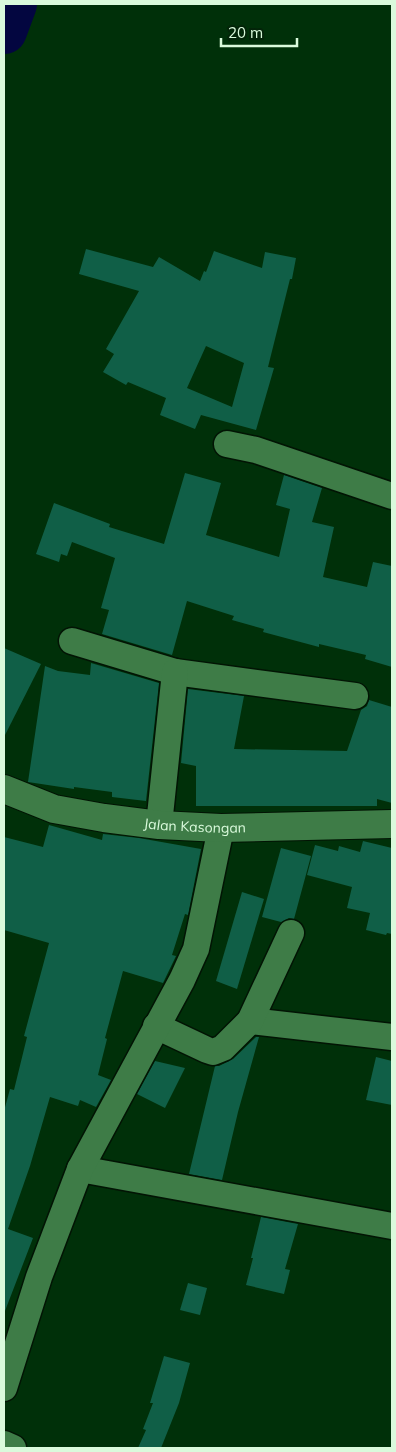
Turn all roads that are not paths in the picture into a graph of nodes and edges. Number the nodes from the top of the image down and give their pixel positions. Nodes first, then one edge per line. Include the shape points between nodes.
1 (227, 444) dead end
2 (392, 496) edge
3 (72, 641) dead end
4 (175, 672) junction
5 (355, 696) dead end
6 (4, 789) edge
7 (392, 824) edge
8 (160, 825) junction
9 (221, 828) junction
10 (291, 934) dead end
11 (250, 1021) junction
12 (156, 1026) junction
13 (392, 1037) edge
14 (80, 1170) junction
15 (392, 1226) edge
16 (4, 1388) edge
17 (4, 1444) edge
18 (13, 1448) edge

1 - 2 street via 256,450
3 - 4 street
4 - 5 street
4 - 8 street
6 - 8 main road, Jalan Kasongan via 54,809
7 - 9 main road, Jalan Kasongan
8 - 9 main road, Jalan Kasongan
9 - 12 street via 196,949
10 - 11 street
11 - 12 street via 223,1048 213,1052
11 - 13 street
12 - 14 street
14 - 15 street
14 - 16 street via 39,1277
17 - 18 street

